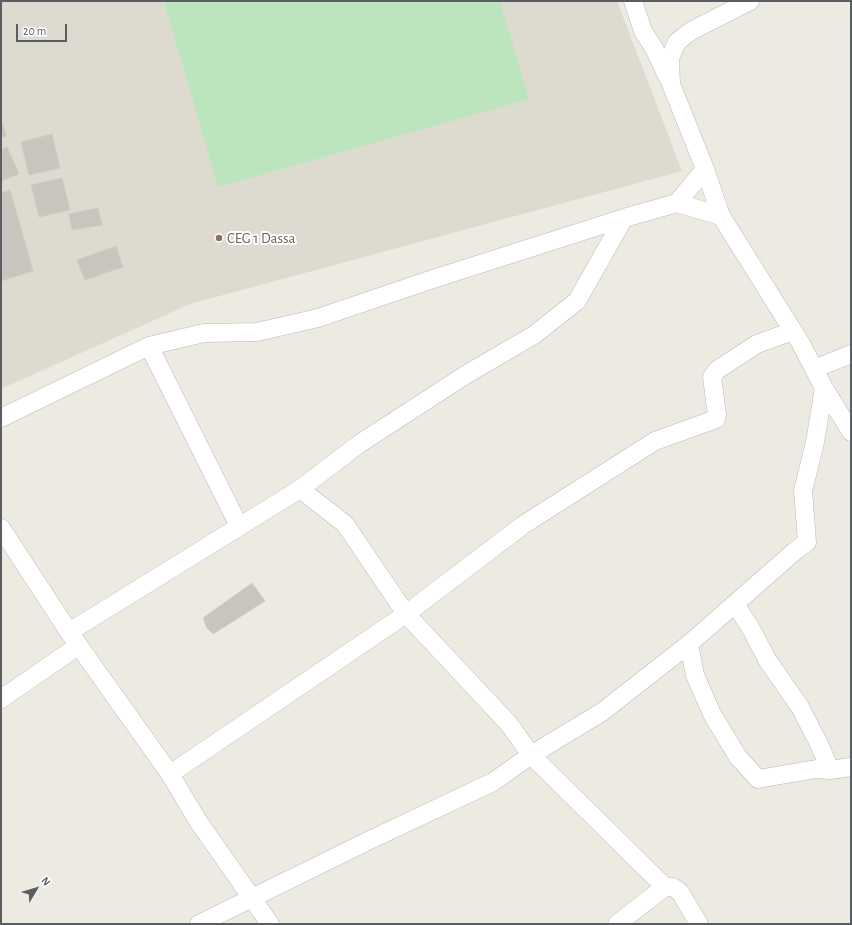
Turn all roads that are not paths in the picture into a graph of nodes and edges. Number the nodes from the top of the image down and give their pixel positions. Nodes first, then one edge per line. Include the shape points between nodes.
1 (633, 1) edge
2 (750, 1) edge
3 (671, 84) junction
4 (706, 169) junction
5 (677, 203) junction
6 (720, 216) junction
7 (624, 218) junction
8 (793, 331) junction
9 (149, 346) junction
10 (851, 354) edge
11 (814, 369) junction
12 (824, 388) junction
13 (1, 418) edge
14 (851, 432) edge
15 (300, 489) junction
16 (239, 526) junction
17 (1, 528) edge
18 (735, 604) junction
19 (406, 614) junction
20 (73, 639) junction
21 (689, 644) junction
22 (1, 699) edge
23 (531, 755) junction
24 (851, 767) edge
25 (830, 770) junction
26 (170, 774) junction
27 (665, 887) junction
28 (253, 897) junction
29 (199, 924) edge
30 (270, 924) edge
31 (617, 924) edge
32 (699, 924) edge

1 - 3 street via 643,31
2 - 3 street via 691,31 677,42 670,58
3 - 4 street
4 - 5 street
4 - 6 street
5 - 6 street
5 - 7 street
6 - 8 street
7 - 9 street via 318,318 257,332 204,333
7 - 15 street via 577,301 534,335 467,374 360,444
8 - 11 street
8 - 19 street via 757,344 717,370 712,377 716,419 654,441 523,525
9 - 13 street
9 - 16 street
10 - 11 street
11 - 12 street
12 - 14 street
12 - 18 street via 803,491 808,542
15 - 16 street
15 - 19 street via 345,524
16 - 20 street
17 - 20 street
18 - 21 street
18 - 25 street via 768,661 800,707
19 - 23 street via 509,724
19 - 26 street
20 - 22 street
20 - 26 street
21 - 23 street via 602,712
21 - 25 street via 695,675 712,714 738,757 758,779 816,769
23 - 27 street
23 - 28 street via 493,782
24 - 25 street
26 - 28 street via 198,820
27 - 31 street
27 - 32 street via 673,887 680,892
28 - 29 street
28 - 30 street

